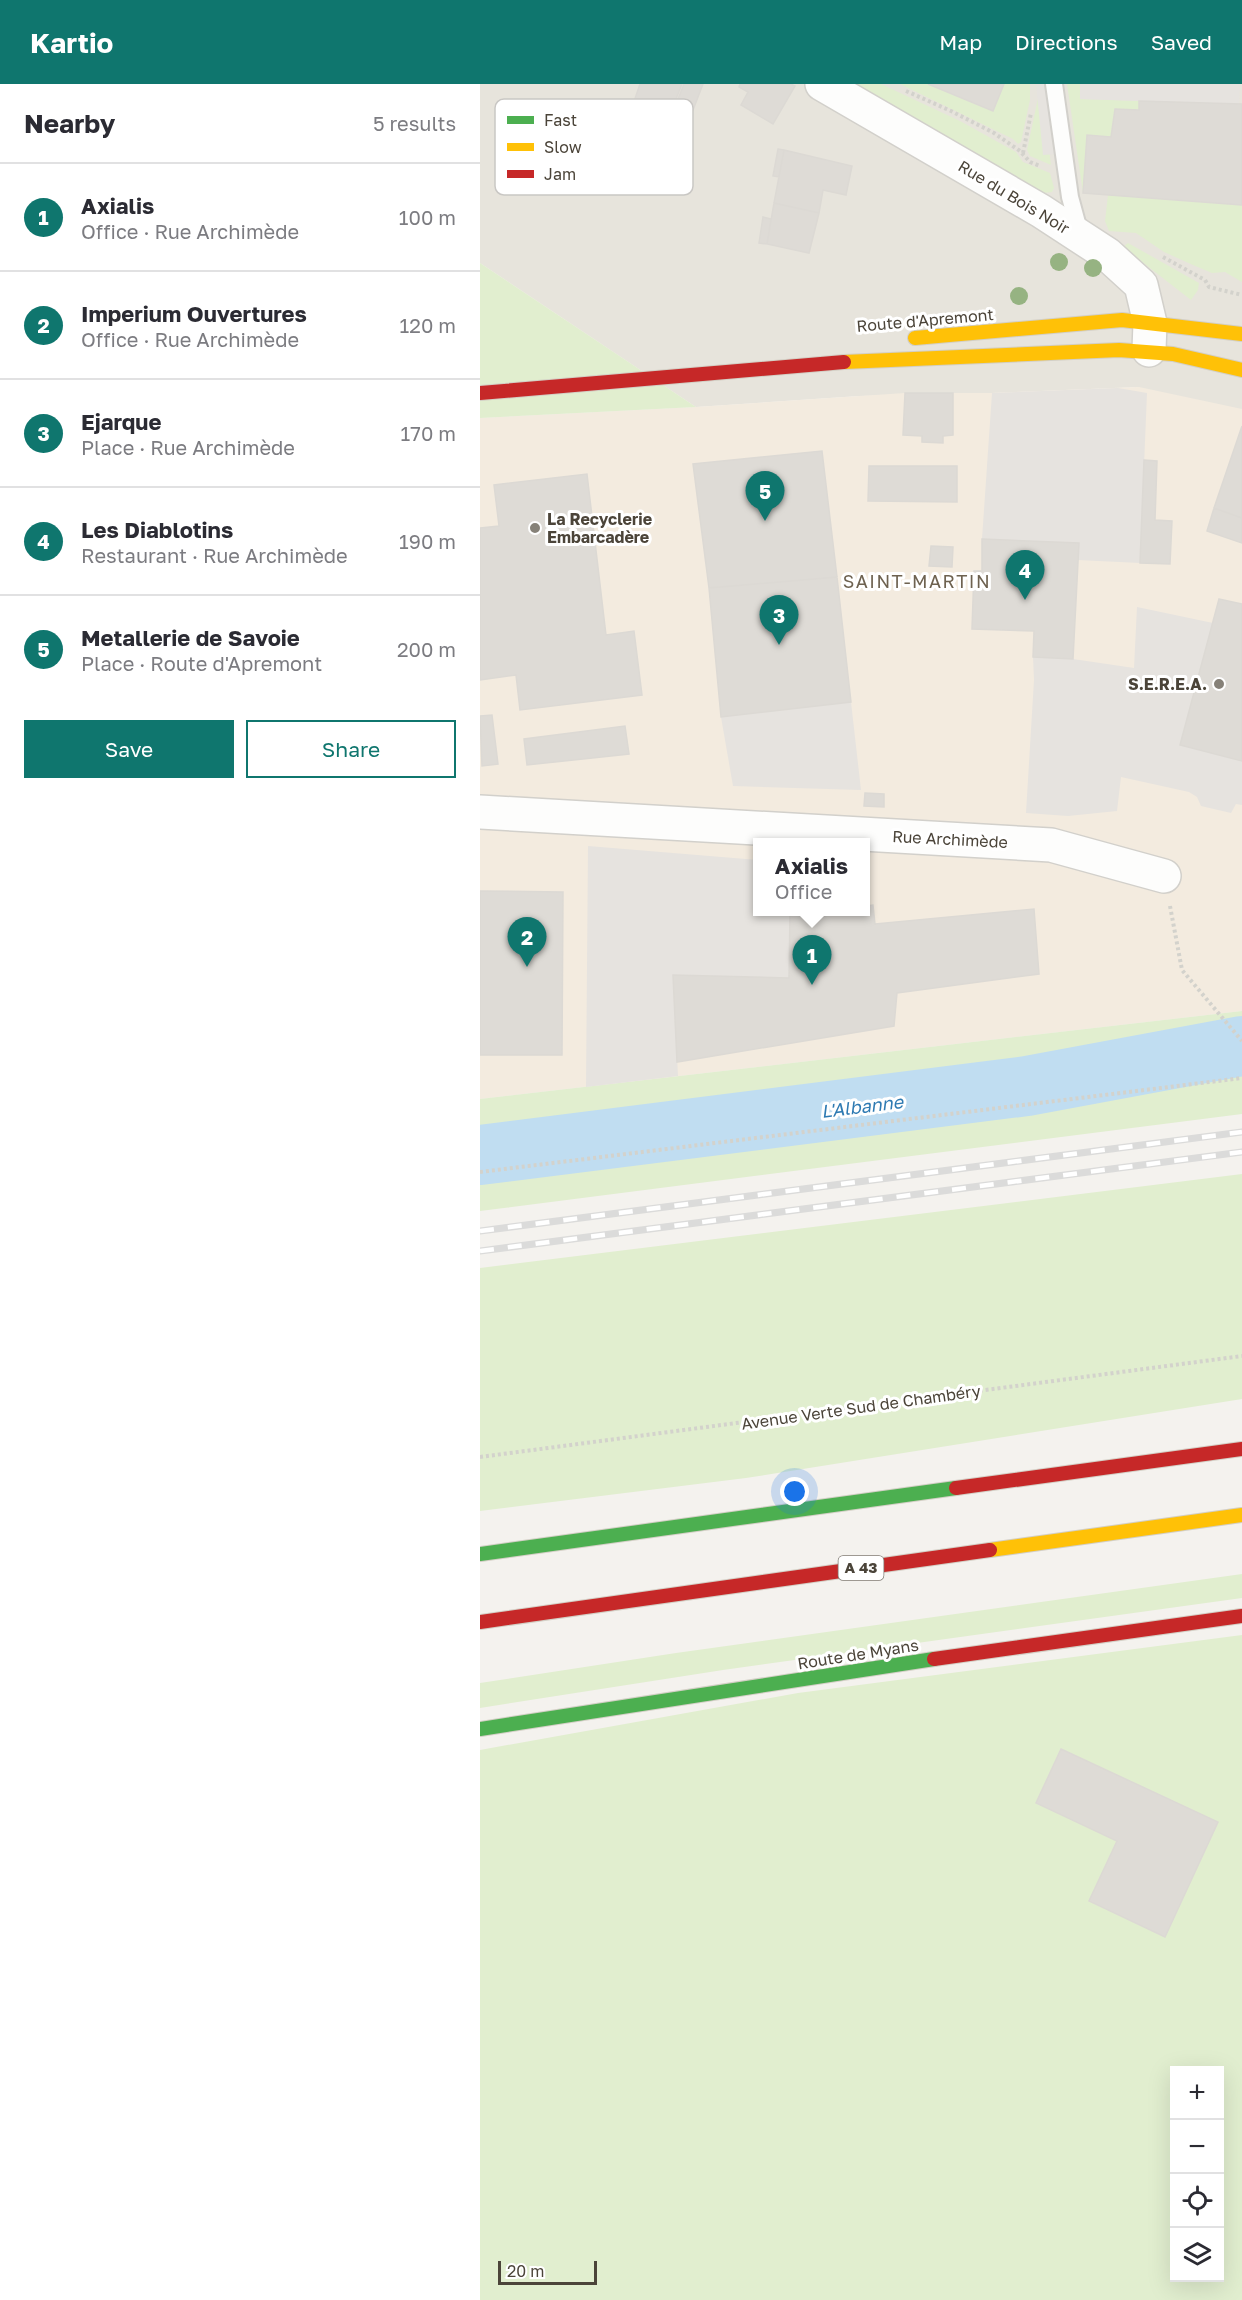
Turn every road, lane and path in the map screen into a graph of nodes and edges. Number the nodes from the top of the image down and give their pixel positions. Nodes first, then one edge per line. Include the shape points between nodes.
1 (822, 84) edge
2 (1054, 84) edge
3 (1033, 108) dead end
4 (1023, 153) dead end
5 (1082, 237) junction
6 (1241, 332) edge
7 (1149, 337) junction
8 (907, 339) dead end
9 (802, 351) dead end
10 (1242, 370) edge
11 (614, 382) junction
12 (480, 393) edge
13 (480, 812) edge
14 (1164, 876) joint
15 (1242, 1041) edge
16 (1242, 1078) edge
17 (480, 1172) edge
18 (1242, 1356) edge
19 (1242, 1449) edge
20 (480, 1457) edge
21 (1242, 1515) edge
22 (480, 1554) edge
23 (1242, 1616) edge
24 (480, 1622) edge
25 (480, 1729) edge

1 - 5 street, Rue du Bois Noir
2 - 5 lane via 1070,197
3 - 4 path
5 - 7 street, Rue du Bois Noir via 1142,285
6 - 7 main road, Route d'Apremont
7 - 8 main road, Route d'Apremont via 1122,320
7 - 10 main road, Route d'Apremont via 1173,354
7 - 11 main road, Route d'Apremont via 1119,350 839,362
9 - 11 main road, Route d'Apremont
11 - 12 main road, Route d'Apremont
13 - 14 street, Rue Archimède via 1051,845
14 - 15 path via 1182,970
16 - 17 path
18 - 20 path, Avenue Verte Sud de Chambéry
19 - 22 main road
21 - 24 main road, A 43
23 - 25 main road, Route de Myans via 990,1650

